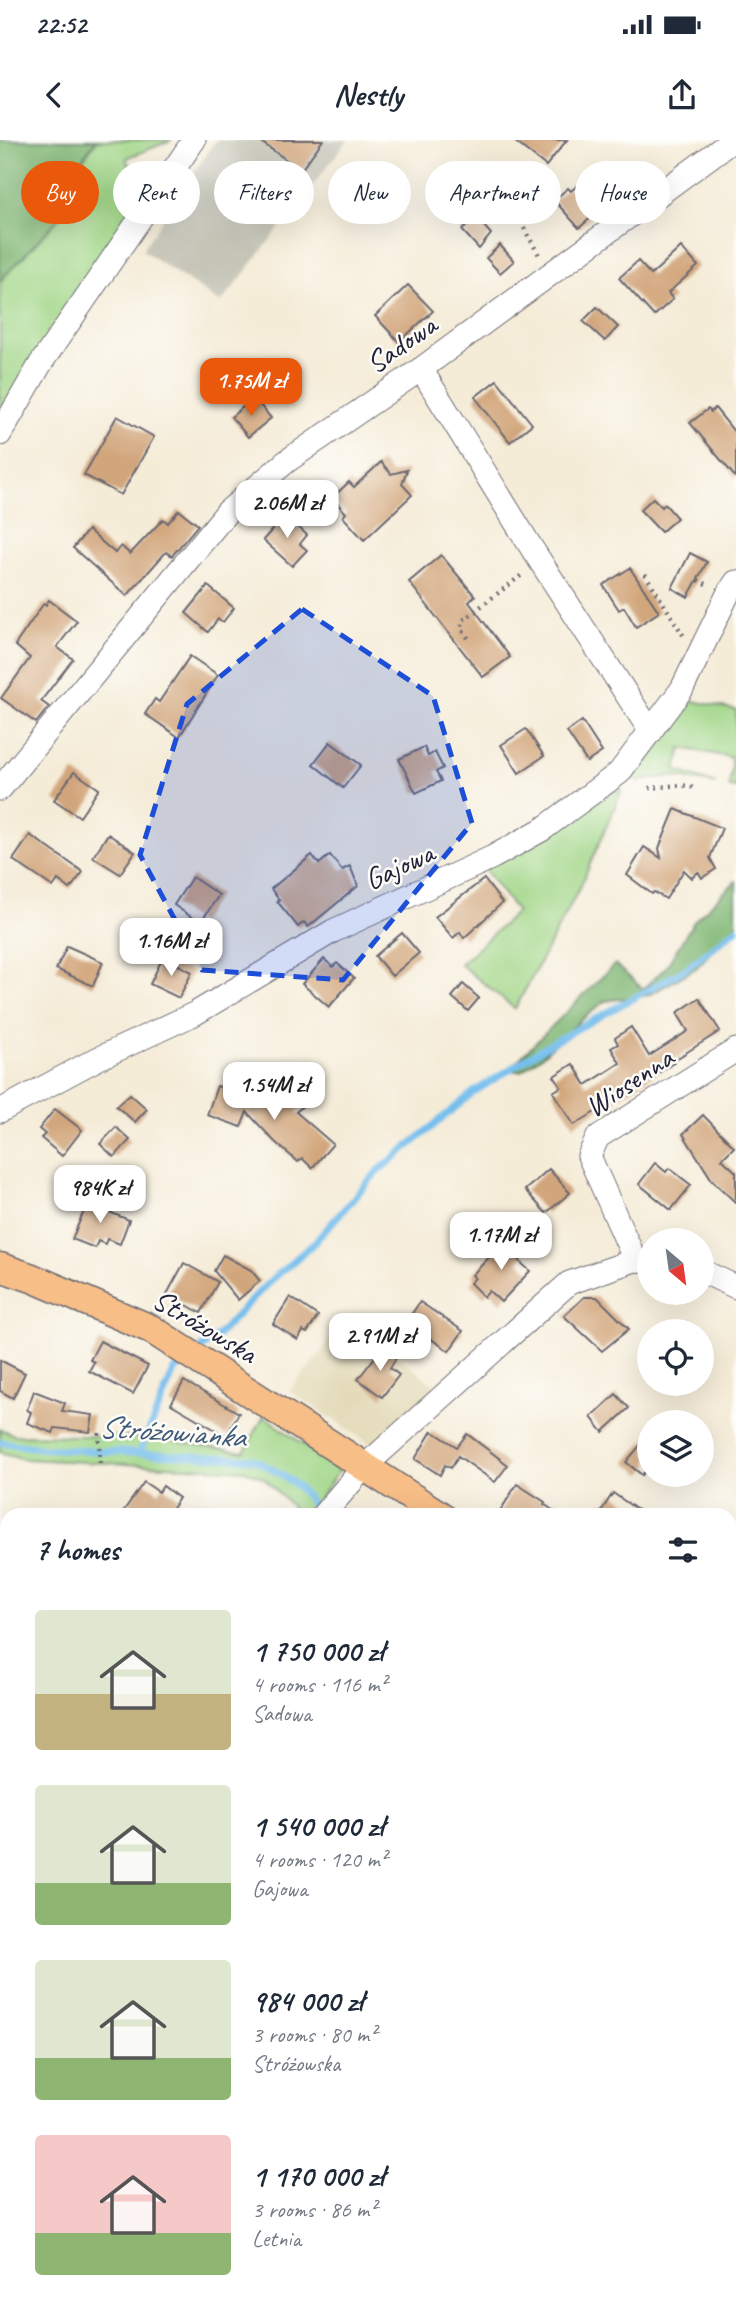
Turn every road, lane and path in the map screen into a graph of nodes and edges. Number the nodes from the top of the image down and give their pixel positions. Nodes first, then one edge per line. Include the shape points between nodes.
1 (194, 140) edge
2 (733, 140) edge
3 (524, 228) dead end
4 (545, 265) dead end
5 (427, 316) dead end
6 (439, 342) dead end
7 (421, 369) junction
8 (0, 434) edge
9 (645, 574) dead end
10 (516, 579) dead end
11 (736, 582) edge
12 (468, 638) dead end
13 (698, 660) junction
14 (651, 732) junction
15 (649, 788) dead end
16 (696, 788) dead end
17 (0, 789) edge
18 (736, 1050) edge
19 (0, 1111) edge
20 (637, 1251) edge
21 (637, 1263) edge
22 (0, 1267) edge
23 (714, 1277) edge
24 (736, 1287) edge
25 (99, 1433) dead end
26 (100, 1466) dead end
27 (365, 1466) junction
28 (328, 1507) edge
29 (429, 1508) edge

1 - 8 street via 40,362
2 - 7 street, Sadowa via 631,210
3 - 4 path
5 - 6 path
7 - 14 street
7 - 17 street, Sadowa via 287,461 227,512
9 - 13 path
10 - 12 path via 462,621
11 - 13 street, Gajowa
13 - 14 street, Gajowa
14 - 19 street, Gajowa via 619,773 543,829 333,931 196,1013
15 - 16 path
18 - 20 street, Wiosenna via 598,1137 591,1148 589,1156
21 - 27 street via 569,1283
22 - 27 main road, Stróżowska via 151,1329
23 - 24 street
25 - 26 path
27 - 28 street
27 - 29 main road, Stróżowska

